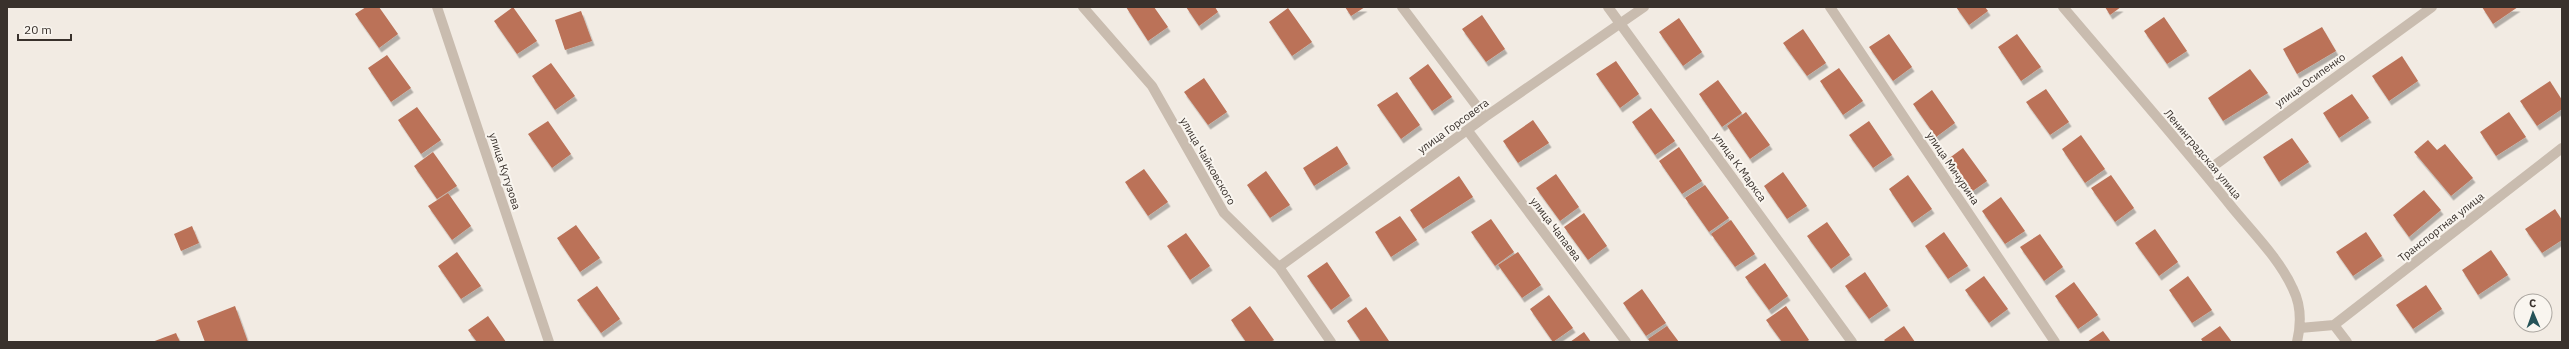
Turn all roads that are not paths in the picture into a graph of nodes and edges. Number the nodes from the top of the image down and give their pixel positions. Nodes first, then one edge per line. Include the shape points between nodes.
1 (437, 7) edge
2 (1083, 7) edge
3 (1402, 7) edge
4 (1608, 7) edge
5 (1644, 7) edge
6 (1830, 7) edge
7 (2063, 7) edge
8 (2432, 7) edge
9 (1621, 24) junction
10 (1485, 117) junction
11 (1468, 131) junction
12 (2562, 148) edge
13 (2204, 172) junction
14 (1279, 266) junction
15 (2334, 325) junction
16 (2300, 328) junction
17 (549, 342) edge
18 (1331, 342) edge
19 (1626, 342) edge
20 (1852, 342) edge
21 (2055, 342) edge
22 (2297, 342) edge
23 (2347, 342) edge

1 - 17 street, улица Кутузова
2 - 14 street, улица Чайковского via 1152,86 1224,213
3 - 10 street
4 - 9 street, улица К.Маркса
5 - 9 street, улица Горсовета
6 - 21 street, улица Мичурина
7 - 13 street, Ленинградская улица
8 - 13 street, улица Осипенко
9 - 10 street, улица Горсовета
9 - 20 street, улица К.Маркса
10 - 11 street, улица Горсовета
11 - 14 street, улица Горсовета
11 - 19 street, улица Чапаева
12 - 15 street, Транспортная улица
13 - 16 street, Ленинградская улица via 2283,271 2294,290
14 - 18 street, улица Чайковского
15 - 16 street
15 - 23 street
16 - 22 street

